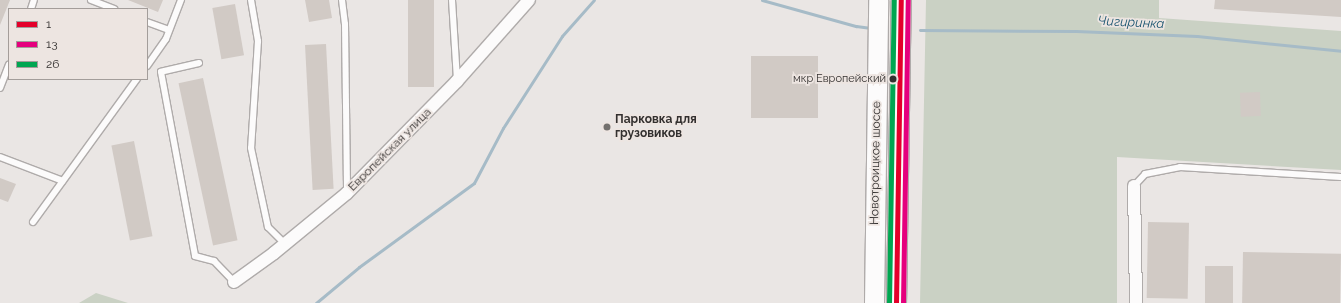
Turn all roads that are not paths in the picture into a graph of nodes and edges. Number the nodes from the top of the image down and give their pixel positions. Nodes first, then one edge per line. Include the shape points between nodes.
1 (91, 0) edge
2 (180, 0) edge
3 (251, 0) edge
4 (342, 0) edge
5 (452, 0) edge
6 (528, 0) edge
7 (878, 0) edge
8 (901, 0) edge
9 (111, 8) edge
10 (148, 22) edge
11 (170, 30) junction
12 (199, 63) dead end
13 (148, 65) edge
14 (8, 68) edge
15 (136, 80) edge
16 (457, 81) junction
17 (0, 88) edge
18 (0, 157) edge
19 (1341, 178) edge
20 (63, 182) junction
21 (1134, 186) joint
22 (347, 193) junction
23 (33, 222) dead end
24 (285, 244) junction
25 (234, 282) joint
26 (874, 303) edge
27 (896, 303) edge
28 (1136, 303) edge

1 - 9 lane
2 - 11 lane
3 - 24 lane via 258,41 251,148 268,227
4 - 22 lane via 345,24
5 - 16 lane
6 - 16 street, Европейская улица
7 - 26 main road, Новотроицкое шоссе
8 - 27 main road, Новотроицкое шоссе
10 - 11 lane
11 - 13 lane
12 - 25 lane via 161,72 195,256 214,261
14 - 17 lane
15 - 20 lane
16 - 22 street, Европейская улица
18 - 20 lane
19 - 21 lane via 1180,167 1145,174
20 - 23 lane
21 - 28 street
22 - 24 street, Европейская улица
24 - 25 street, Европейская улица

